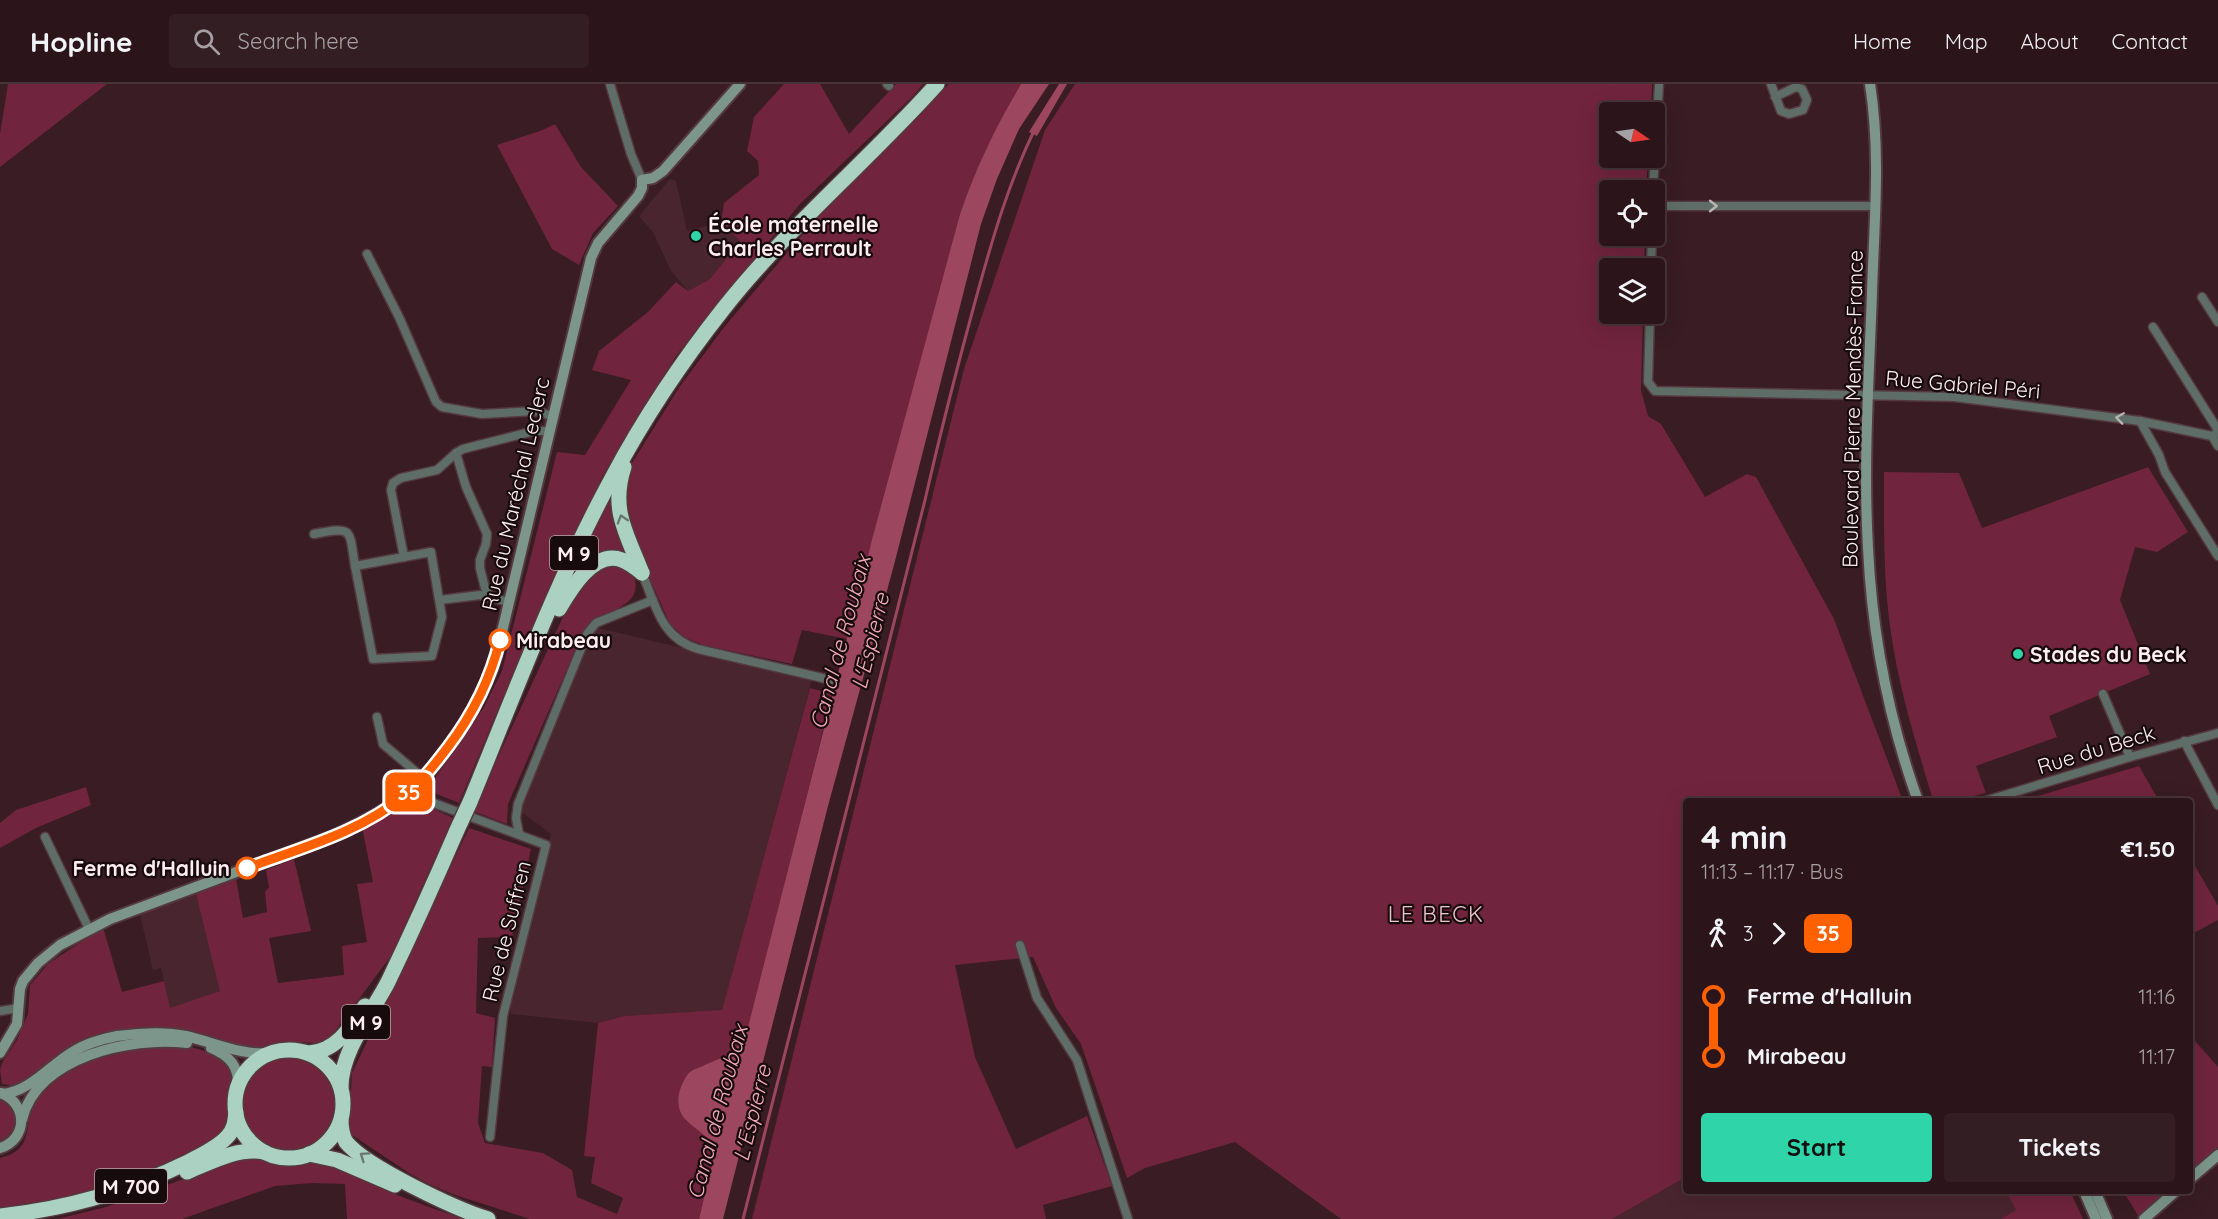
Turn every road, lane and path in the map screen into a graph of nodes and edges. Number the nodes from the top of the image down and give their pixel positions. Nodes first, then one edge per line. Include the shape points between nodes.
1 (610, 84) edge
2 (740, 84) edge
3 (937, 84) edge
4 (1659, 84) edge
5 (1771, 84) edge
6 (1870, 84) edge
7 (1775, 97) dead end
8 (642, 180) junction
9 (1654, 180) edge
10 (1665, 206) edge
11 (1874, 206) junction
12 (367, 254) dead end
13 (2202, 297) dead end
14 (2218, 322) edge
15 (1650, 324) edge
16 (2153, 327) dead end
17 (1869, 395) junction
18 (554, 417) junction
19 (2140, 421) junction
20 (550, 430) junction
21 (2216, 434) edge
22 (635, 436) junction
23 (2218, 446) edge
24 (456, 453) junction
25 (314, 534) dead end
26 (2218, 556) edge
27 (404, 557) junction
28 (356, 566) junction
29 (642, 573) junction
30 (491, 598) junction
31 (440, 600) junction
32 (653, 600) junction
33 (509, 602) junction
34 (831, 680) dead end
35 (516, 690) junction
36 (2103, 694) dead end
37 (377, 717) dead end
38 (2218, 733) edge
39 (2184, 741) junction
40 (2130, 757) junction
41 (423, 778) junction
42 (412, 789) junction
43 (1917, 798) edge
44 (1994, 798) edge
45 (2218, 805) edge
46 (519, 834) junction
47 (45, 837) dead end
48 (89, 929) junction
49 (1020, 945) dead end
50 (399, 957) junction
51 (19, 1008) junction
52 (0, 1011) edge
53 (14, 1029) junction
54 (0, 1046) edge
55 (0, 1053) edge
56 (272, 1053) junction
57 (309, 1053) junction
58 (238, 1087) junction
59 (341, 1090) junction
60 (2, 1093) edge
61 (236, 1112) junction
62 (22, 1120) junction
63 (340, 1120) junction
64 (490, 1137) dead end
65 (0, 1148) edge
66 (268, 1153) junction
67 (309, 1154) junction
68 (2218, 1155) edge
69 (2193, 1176) edge
70 (2085, 1194) edge
71 (2096, 1194) edge
72 (2173, 1194) edge
73 (470, 1214) junction
74 (0, 1216) edge
75 (33, 1219) edge
76 (488, 1219) edge
77 (1128, 1219) edge
78 (2096, 1219) edge
79 (2108, 1219) edge
80 (2144, 1219) edge

1 - 8 street
2 - 8 street via 663,171
3 - 22 highway, M 9 via 742,287 678,370
4 - 9 street
5 - 7 street
6 - 11 street, Boulevard Pierre Mendès-France
8 - 18 street, Rue du Maréchal Leclerc via 640,193 598,243 591,258
10 -> 11 street
11 - 17 street, Boulevard Pierre Mendès-France
12 - 18 street via 436,402 442,407 482,414 537,411
13 - 14 street
15 - 17 street, Rue Gabriel Péri via 1648,382 1655,391
16 - 21 street
19 -> 17 street, Rue Gabriel Péri via 1954,397
17 - 43 street, Boulevard Pierre Mendès-France via 1867,528 1872,602 1889,704
18 - 20 street, Rue du Maréchal Leclerc
19 - 21 street, Rue Gabriel Péri
19 - 26 street via 2165,472
20 - 24 street
20 - 33 street, Rue du Maréchal Leclerc
21 - 23 street
29 -> 22 highway via 618,501 621,476
22 - 35 highway, M 9 via 584,531
24 - 27 street via 437,470 393,483
24 - 30 street via 487,534 480,568
25 - 28 street via 346,531
27 - 28 street
27 - 31 street via 431,552
28 - 31 street via 373,659 432,656 442,621
29 - 32 street
29 - 35 highway via 626,561 614,558 582,575
30 - 31 street via 477,595
30 - 33 street
32 - 34 street via 669,633 689,646
32 - 46 street via 596,623 586,634 518,804
33 - 41 street, Rue du Maréchal Leclerc via 483,691 461,730
35 - 50 highway, M 9, bridge
36 - 40 street
37 - 41 street via 383,744
38 - 39 street, Rue du Beck
39 - 40 street, Rue du Beck
39 - 45 street
40 - 44 street, Rue du Beck
41 - 42 street, Rue du Maréchal Leclerc
42 - 46 street, Rue de Suffren via 431,802
42 - 48 street, Rue du Maréchal Leclerc via 381,811 333,836
46 - 64 street, Rue de Suffren via 546,844 502,1022
47 - 48 street
48 - 51 street, Rue du Maréchal Leclerc via 60,945 34,968 20,989
49 - 77 street via 1037,998 1077,1060
50 - 57 highway, M 9 via 344,1035 327,1049
50 - 59 highway, M 9 via 345,1062
51 - 52 street
51 - 53 street, Rue du Maréchal Leclerc
53 - 54 street, Rue du Maréchal Leclerc
53 - 55 street, Rue du Maréchal Leclerc
56 - 57 highway
56 - 58 highway via 251,1066
56 - 60 street via 252,1054 168,1033 122,1036 82,1047 26,1086
57 - 59 highway via 329,1067
58 - 61 highway
58 - 62 street via 236,1066 212,1049 177,1042 133,1043 66,1066 35,1093
59 - 63 highway
60 - 62 street via 17,1104
61 - 66 highway via 245,1135
61 - 74 highway, M 700 via 234,1127 224,1140 171,1170 78,1203
62 - 65 street via 17,1137
63 - 67 highway via 328,1140
73 -> 63 highway via 400,1180 357,1151 344,1138
66 - 67 highway via 288,1158
66 - 75 highway, M 700 via 238,1152 112,1199
67 - 73 highway via 337,1160
68 - 69 street
70 - 78 street
71 - 79 street
72 - 80 street
73 - 76 highway

